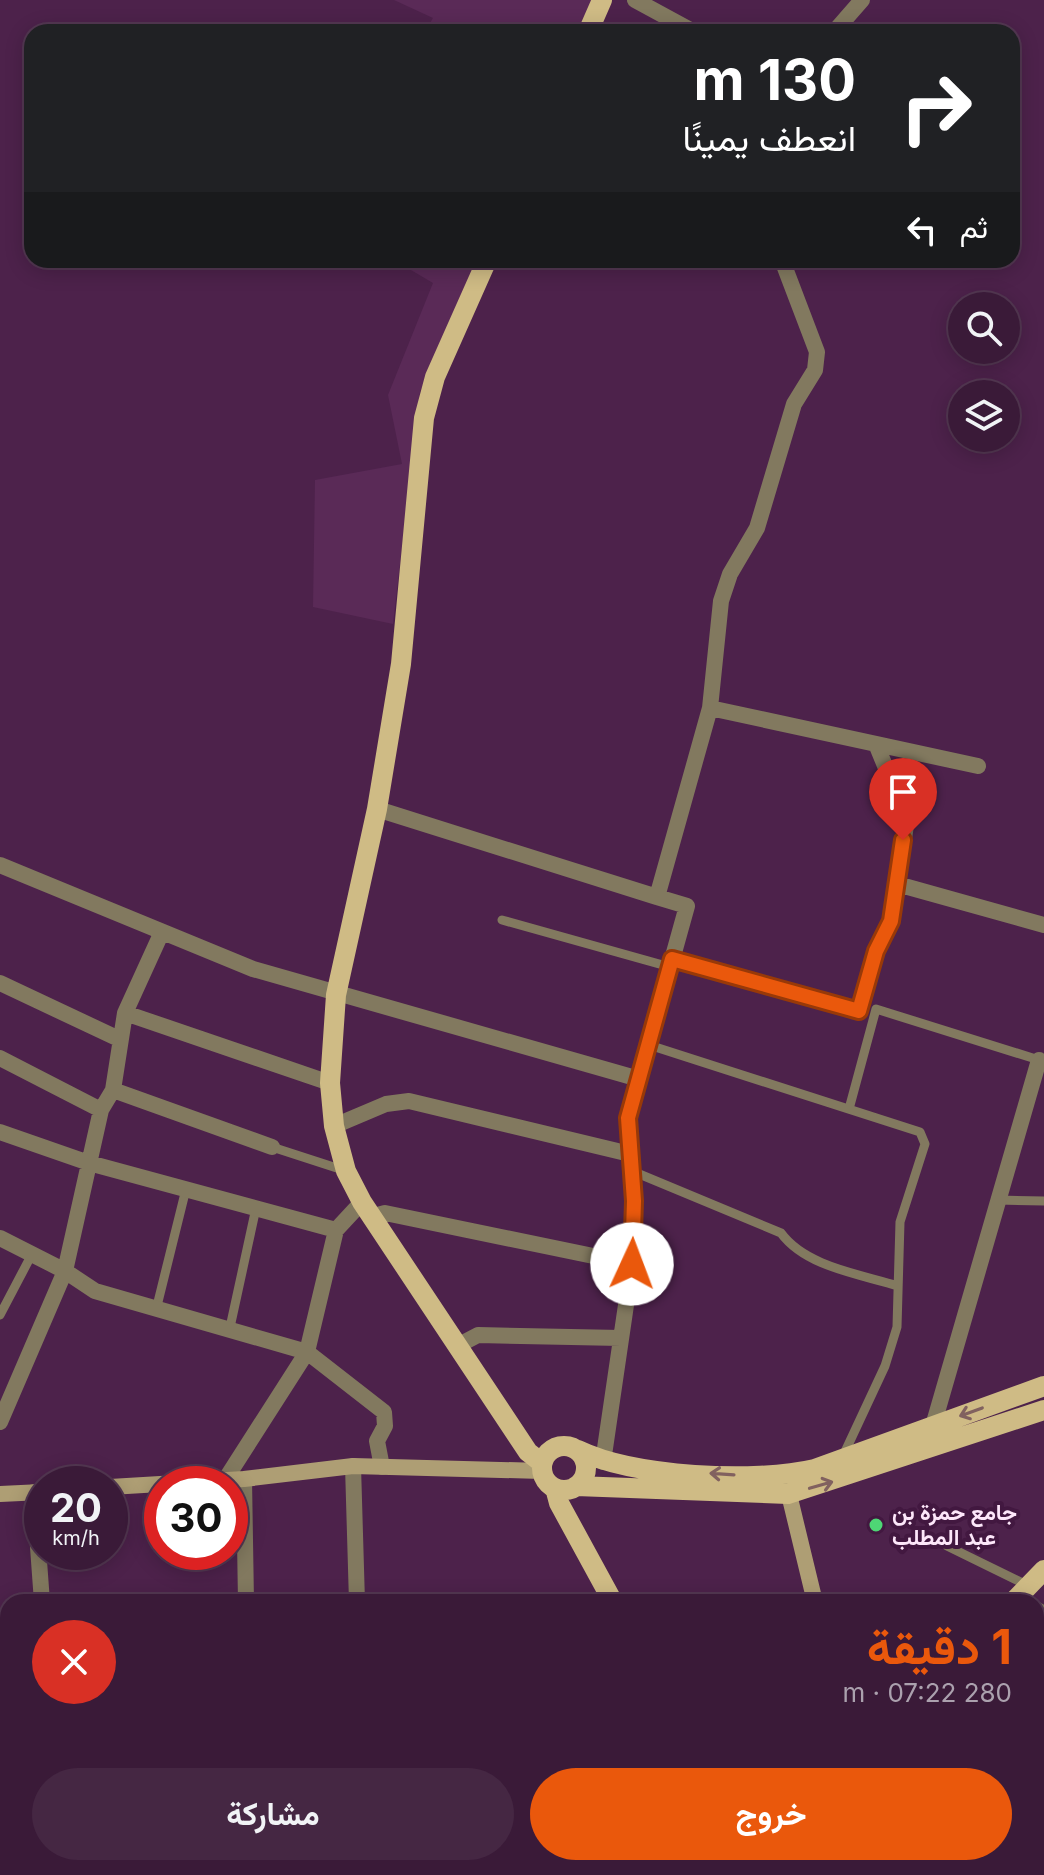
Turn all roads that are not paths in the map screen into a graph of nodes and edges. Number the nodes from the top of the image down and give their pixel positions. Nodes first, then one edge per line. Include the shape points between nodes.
1 (602, 0) edge
2 (635, 0) edge
3 (862, 0) edge
4 (592, 24) edge
5 (679, 24) edge
6 (841, 24) edge
7 (483, 268) edge
8 (785, 268) edge
9 (710, 708) junction
10 (876, 744) junction
11 (978, 766) dead end
12 (377, 809) junction
13 (0, 865) edge
14 (897, 884) junction
15 (657, 897) junction
16 (502, 920) dead end
17 (1044, 925) edge
18 (161, 934) junction
19 (671, 963) junction
20 (0, 983) edge
21 (336, 995) junction
22 (125, 1013) junction
23 (867, 1013) junction
24 (119, 1039) junction
25 (649, 1045) junction
26 (0, 1058) edge
27 (1039, 1060) joint
28 (639, 1079) junction
29 (330, 1083) junction
30 (113, 1090) junction
31 (849, 1109) junction
32 (101, 1110) junction
33 (334, 1126) junction
34 (0, 1132) edge
35 (272, 1147) joint
36 (89, 1163) junction
37 (631, 1163) junction
38 (346, 1171) junction
39 (186, 1189) junction
40 (998, 1200) junction
41 (1044, 1201) edge
42 (256, 1208) junction
43 (366, 1209) junction
44 (336, 1230) junction
45 (0, 1238) edge
46 (32, 1254) junction
47 (632, 1264) junction
48 (65, 1271) junction
49 (898, 1286) junction
50 (156, 1310) junction
51 (0, 1315) edge
52 (229, 1332) junction
53 (621, 1338) junction
54 (457, 1346) junction
55 (307, 1352) junction
56 (1044, 1386) edge
57 (1044, 1410) edge
58 (0, 1422) edge
59 (933, 1426) junction
60 (578, 1450) junction
61 (841, 1460) junction
62 (603, 1462) junction
63 (234, 1466) edge
64 (353, 1466) junction
65 (382, 1467) junction
66 (542, 1467) junction
67 (248, 1479) edge
68 (786, 1485) junction
69 (576, 1486) junction
70 (555, 1488) junction
71 (24, 1493) edge
72 (0, 1494) edge
73 (947, 1546) dead end
74 (41, 1570) edge
75 (245, 1570) edge
76 (1044, 1570) edge
77 (42, 1594) edge
78 (246, 1594) edge
79 (357, 1594) edge
80 (609, 1594) edge
81 (813, 1594) edge
82 (1020, 1594) edge
83 (1029, 1594) edge

1 - 4 main road
2 - 5 street
3 - 6 street
7 - 12 main road via 435,377 424,418 401,664
8 - 9 street via 817,352 815,370 794,404 757,528 721,601
9 - 10 street
9 - 15 street
10 - 11 street
10 - 14 street via 907,819
12 - 15 street
12 - 21 main road
13 - 18 street
14 - 17 street
14 - 23 street via 891,921 876,951
15 - 19 street via 687,906
16 - 19 lane
18 - 21 street
18 - 22 street
19 - 23 lane
19 - 25 street
20 - 24 street
21 - 28 street
21 - 29 main road
22 - 24 street
22 - 29 street
23 - 27 lane via 876,1009
23 - 31 lane
24 - 30 street
25 - 28 street
25 - 31 lane
26 - 32 street
27 - 40 street
28 - 37 street via 628,1118
29 - 33 main road
30 - 32 street
30 - 35 street
31 - 49 lane via 920,1132 925,1144 900,1222
32 - 36 street
33 - 37 street via 386,1104 409,1101
33 - 38 main road
34 - 36 street
35 - 38 lane
36 - 39 street
36 - 48 street
37 - 47 street
37 - 49 lane via 781,1233 790,1246 814,1259
38 - 43 main road
39 - 42 street
39 - 50 lane
40 - 41 lane
40 - 59 street
42 - 44 street
42 - 52 lane
43 - 44 street
43 - 47 street
43 - 54 main road
44 - 55 street
45 - 46 street
46 - 48 street
46 - 51 lane
47 - 53 street
48 - 50 street via 95,1291
48 - 58 street
49 - 61 lane via 897,1327 885,1366
50 - 52 street
52 - 55 street
53 - 54 street via 478,1335
53 - 62 street
54 - 66 main road
55 - 63 street
55 - 65 street via 384,1412 385,1426 377,1441
56 -> 59 main road
68 -> 57 main road
59 - 61 main road
60 - 62 main road
60 - 66 main road via 556,1447
60 - 69 main road via 586,1469
61 - 68 main road
68 -> 62 main road
64 - 65 street
64 - 67 street
64 - 79 street
65 - 66 street
66 - 70 main road
68 - 69 main road
68 - 81 street
69 - 70 main road
70 - 80 main road
71 - 72 street
73 - 82 lane
74 - 77 street
75 - 78 street
76 - 83 main road

